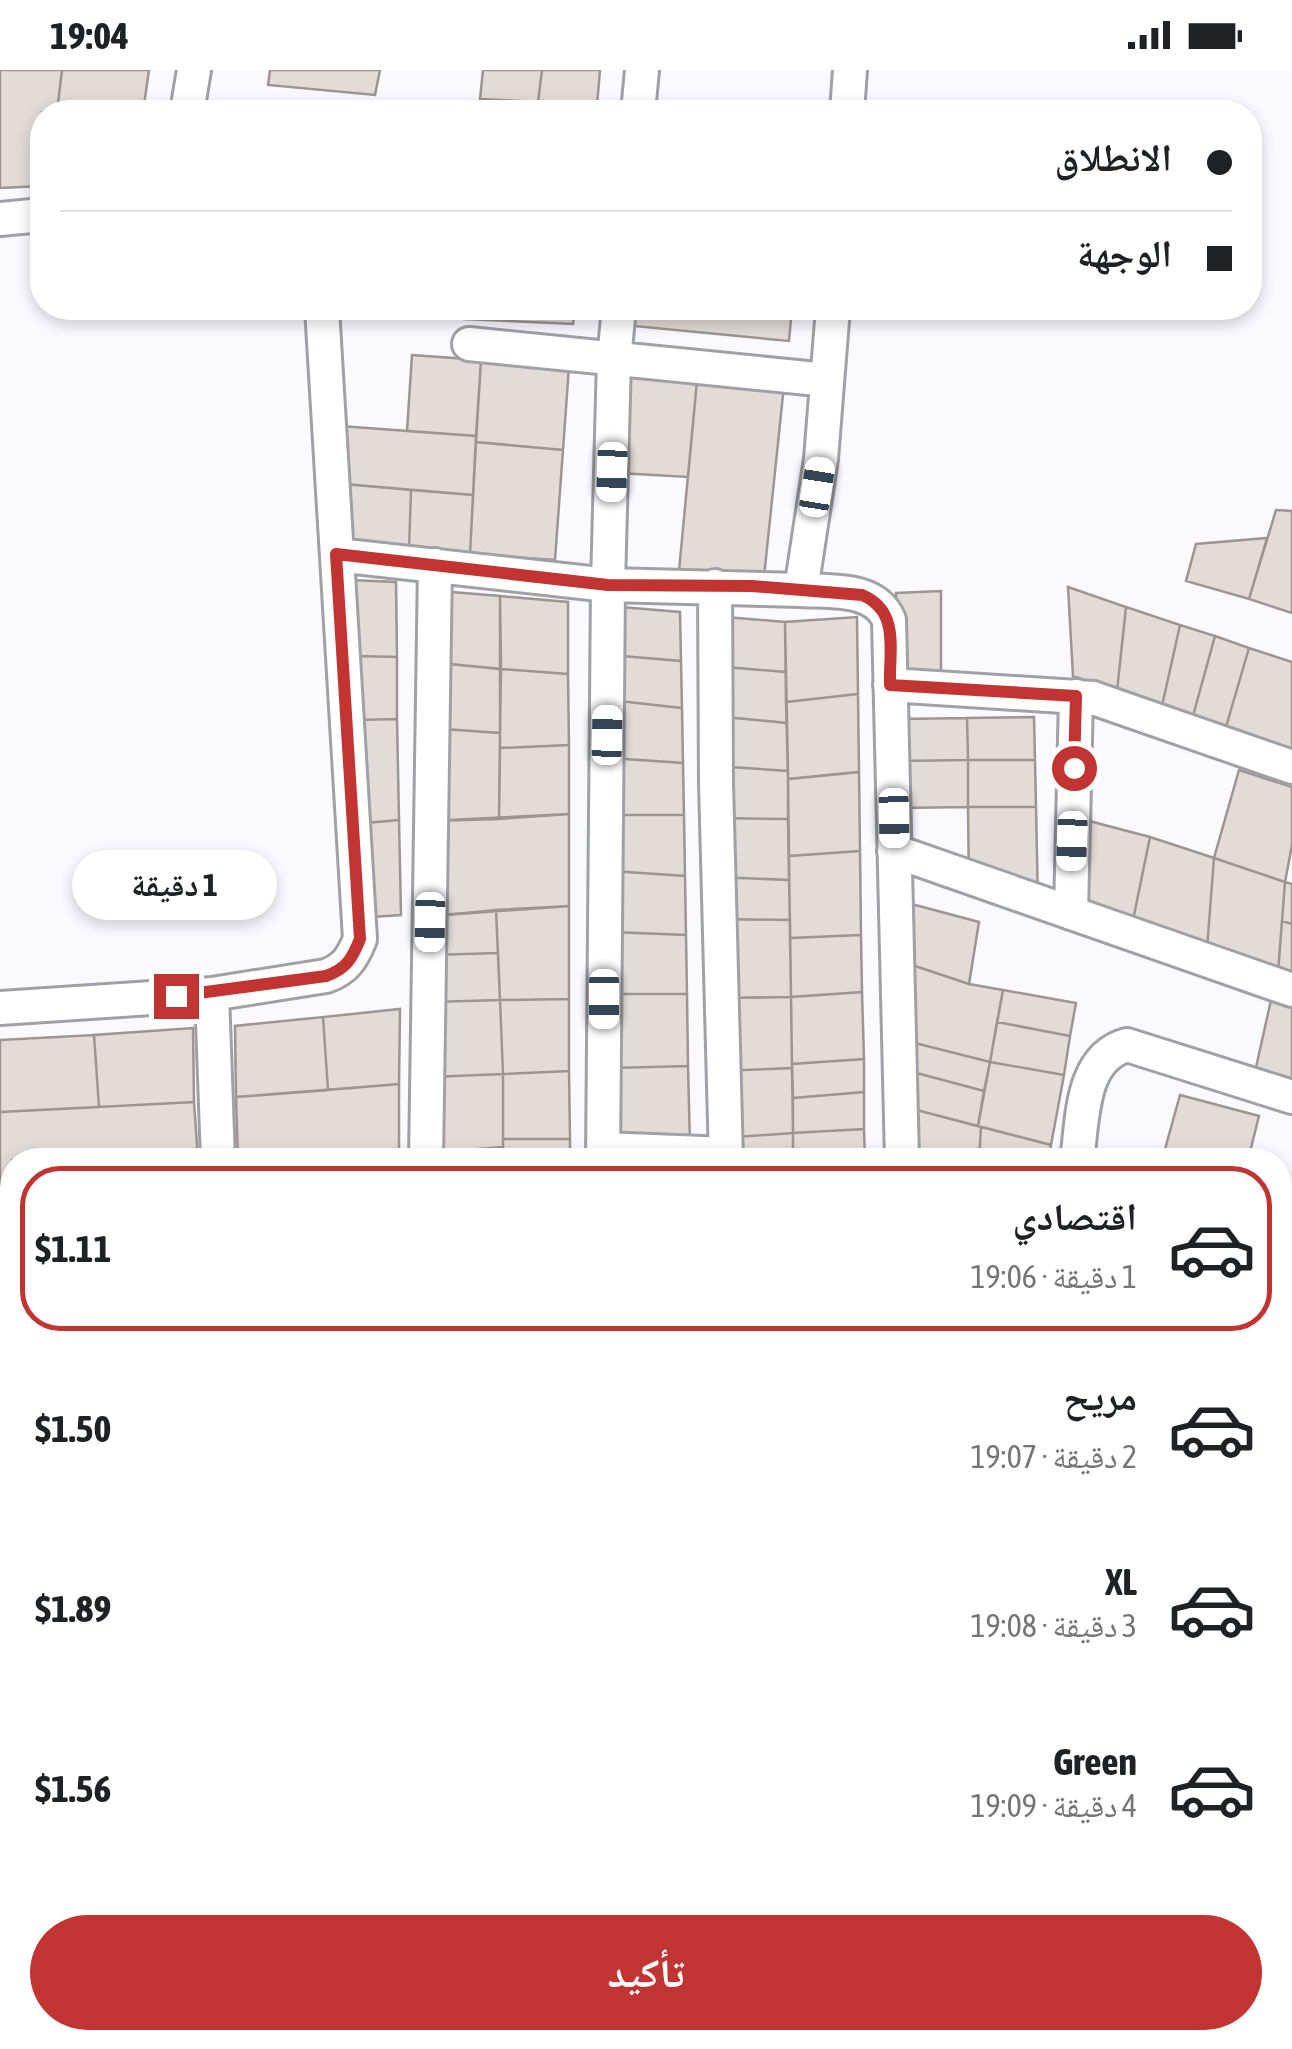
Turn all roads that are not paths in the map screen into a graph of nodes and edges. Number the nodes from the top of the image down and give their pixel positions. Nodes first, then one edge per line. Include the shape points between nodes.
1 (194, 70) edge
2 (642, 70) edge
3 (850, 70) edge
4 (190, 100) edge
5 (639, 100) edge
6 (848, 100) edge
7 (30, 217) edge
8 (0, 219) edge
9 (323, 320) edge
10 (618, 320) edge
11 (831, 320) edge
12 (468, 344) dead end
13 (614, 358) junction
14 (827, 380) junction
15 (336, 554) junction
16 (436, 565) junction
17 (608, 585) junction
18 (715, 586) junction
19 (801, 590) junction
20 (890, 685) junction
21 (1076, 696) junction
22 (1292, 767) edge
23 (894, 851) junction
24 (1070, 913) junction
25 (1292, 990) edge
26 (212, 994) junction
27 (0, 1008) edge
28 (1292, 1098) edge
29 (218, 1148) edge
30 (426, 1148) edge
31 (603, 1148) edge
32 (726, 1148) edge
33 (902, 1148) edge
34 (1079, 1148) edge

1 - 4 street
2 - 5 street
3 - 6 street
7 - 8 street
9 - 15 street
10 - 13 street
11 - 14 street
12 - 13 street
13 - 14 street
13 - 17 street
14 - 19 street
15 - 16 street
15 - 26 street via 360,939 342,970 326,976
16 - 17 street
16 - 30 street
17 - 18 street
17 - 31 street
18 - 19 street
18 - 32 street
19 - 20 street via 877,601 888,620
20 - 21 street
20 - 23 street
21 - 22 street
21 - 24 street
23 - 24 street
23 - 33 street
24 - 25 street
26 - 27 street
26 - 29 street
28 - 34 street via 1127,1045 1112,1049 1091,1077

